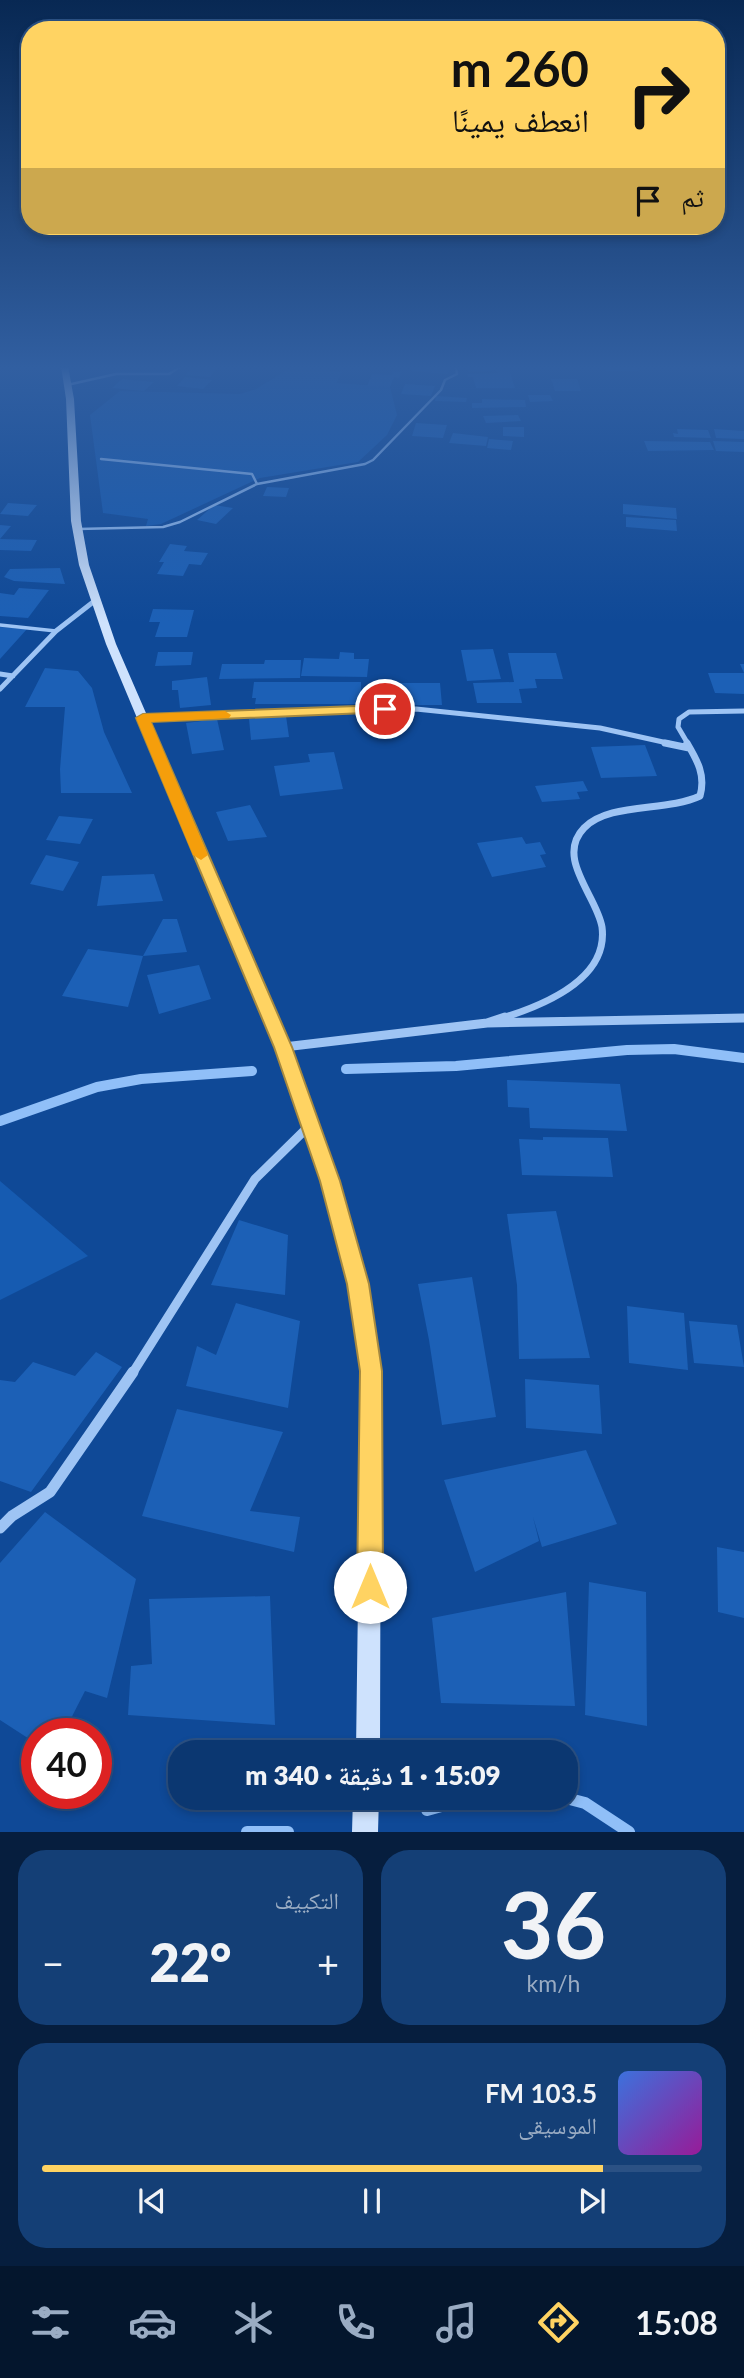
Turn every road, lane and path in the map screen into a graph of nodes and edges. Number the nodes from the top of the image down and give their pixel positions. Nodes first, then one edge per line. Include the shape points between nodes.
1 (73, 451) edge
2 (381, 451) edge
3 (101, 459) dead end
4 (257, 484) junction
5 (78, 529) junction
6 (97, 599) junction
7 (0, 625) edge
8 (56, 631) junction
9 (0, 674) edge
10 (13, 676) junction
11 (0, 689) edge
12 (744, 711) edge
13 (143, 718) junction
14 (689, 748) junction
15 (744, 1017) edge
16 (487, 1023) junction
17 (283, 1047) junction
18 (310, 1125) junction
19 (0, 1528) edge
20 (368, 1740) edge
21 (366, 1810) edge
22 (365, 1832) edge

1 - 5 street
2 - 4 lane via 365,464
3 - 4 lane via 252,474
4 - 5 lane via 163,527
5 - 6 street via 84,565
6 - 8 street
6 - 13 street
7 - 8 lane
8 - 10 street
9 - 10 street
10 - 11 street
12 - 14 street via 689,712 679,719 678,727
13 - 14 street via 416,709 600,728
13 - 17 street
14 - 16 street via 704,774 700,796 679,804 603,816 575,840 575,860 602,927 599,953 581,978 547,1002
15 - 16 street
16 - 17 street
17 - 18 street
18 - 19 street via 255,1179 135,1370 50,1492
18 - 20 street via 358,1284 371,1371
21 - 22 street

